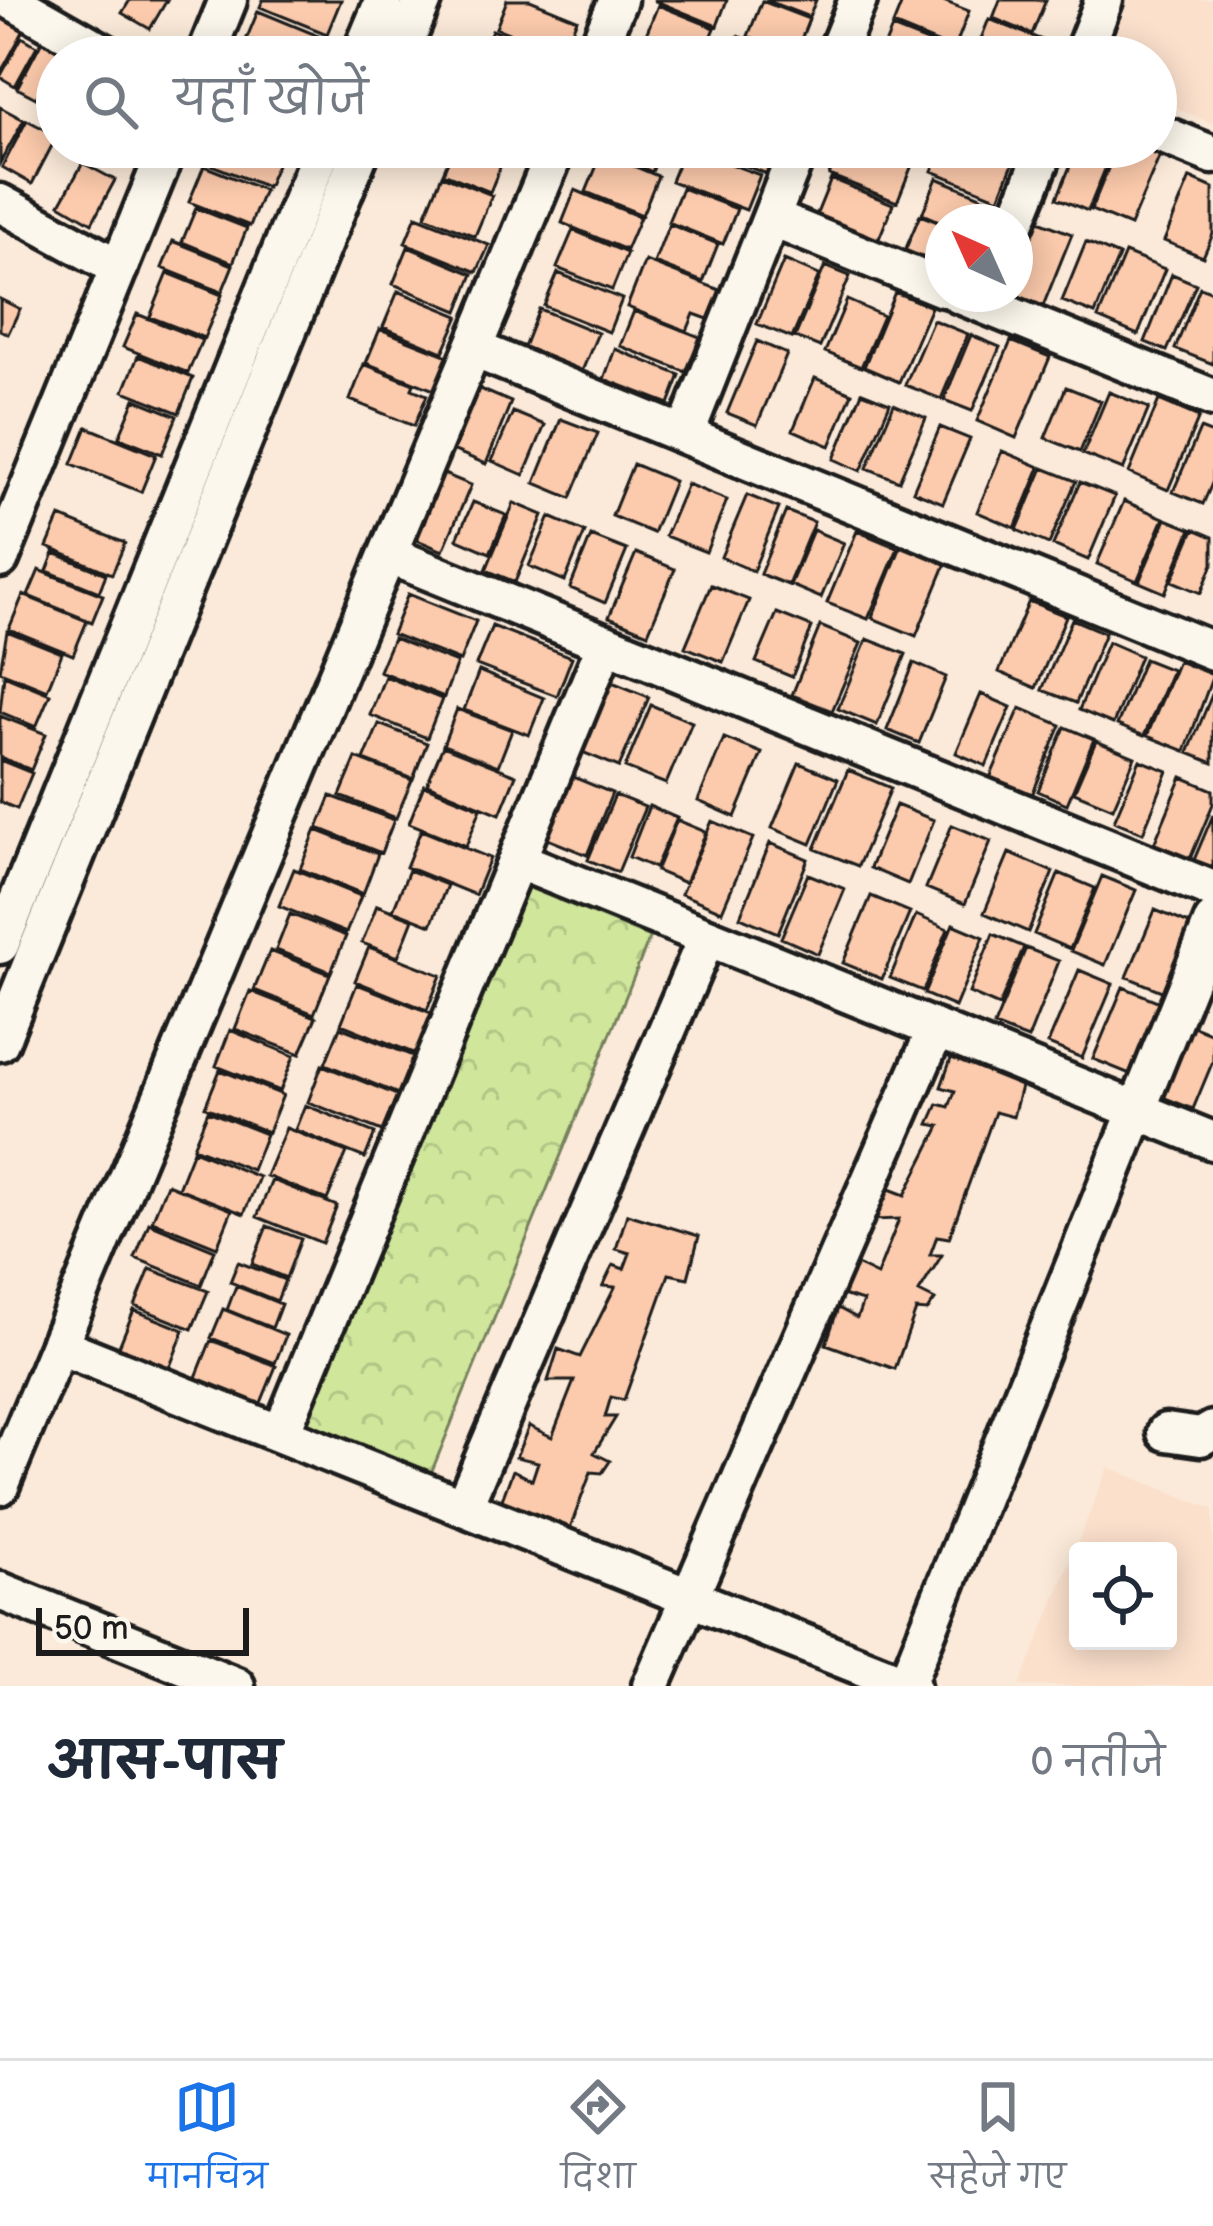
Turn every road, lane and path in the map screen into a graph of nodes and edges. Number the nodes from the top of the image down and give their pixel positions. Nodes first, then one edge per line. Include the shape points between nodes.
1 (11, 0) edge
2 (228, 0) edge
3 (384, 0) edge
4 (423, 0) edge
5 (618, 0) edge
6 (857, 0) edge
7 (1104, 0) edge
8 (74, 36) edge
9 (213, 36) edge
10 (369, 36) edge
11 (408, 36) edge
12 (603, 36) edge
13 (843, 36) edge
14 (1090, 36) edge
15 (1177, 140) edge
16 (1213, 155) edge
17 (159, 168) edge
18 (314, 168) edge
19 (354, 168) edge
20 (548, 168) edge
21 (791, 168) edge
22 (1038, 168) edge
23 (0, 203) edge
24 (1023, 204) edge
25 (771, 218) junction
26 (119, 268) junction
27 (925, 281) edge
28 (1011, 312) edge
29 (474, 349) junction
30 (1213, 398) edge
31 (685, 435) junction
32 (389, 555) junction
33 (0, 560) edge
34 (606, 643) junction
35 (1213, 651) edge
36 (517, 860) junction
37 (1213, 890) edge
38 (1213, 921) edge
39 (707, 937) junction
40 (0, 945) edge
41 (936, 1029) junction
42 (0, 1042) edge
43 (1134, 1109) junction
44 (1213, 1142) edge
45 (60, 1346) junction
46 (1213, 1430) edge
47 (1166, 1432) dead end
48 (281, 1433) junction
49 (0, 1486) edge
50 (463, 1507) junction
51 (0, 1592) edge
52 (689, 1598) junction
53 (909, 1685) edge
54 (236, 1686) edge
55 (651, 1686) edge

1 - 8 street
2 - 9 street
3 - 10 street
4 - 11 street
5 - 12 street
6 - 13 street
7 - 14 street
15 - 16 street
17 - 26 street
18 - 40 street
19 - 42 street
20 - 29 street
21 - 25 street
22 - 24 street
23 - 26 street
25 - 27 street
25 - 31 street
26 - 33 street
28 - 30 street
29 - 31 street
29 - 32 street
31 - 35 street
32 - 34 street
32 - 45 street
34 - 36 street
34 - 37 street
36 - 39 street
36 - 48 street
38 - 43 street
39 - 41 street
39 - 50 street
41 - 43 street
41 - 52 street
43 - 44 street
43 - 53 street
45 - 48 street
45 - 49 street
46 - 47 street via 1202,1437
48 - 50 street
50 - 52 street
51 - 54 street
52 - 53 street
52 - 55 street

